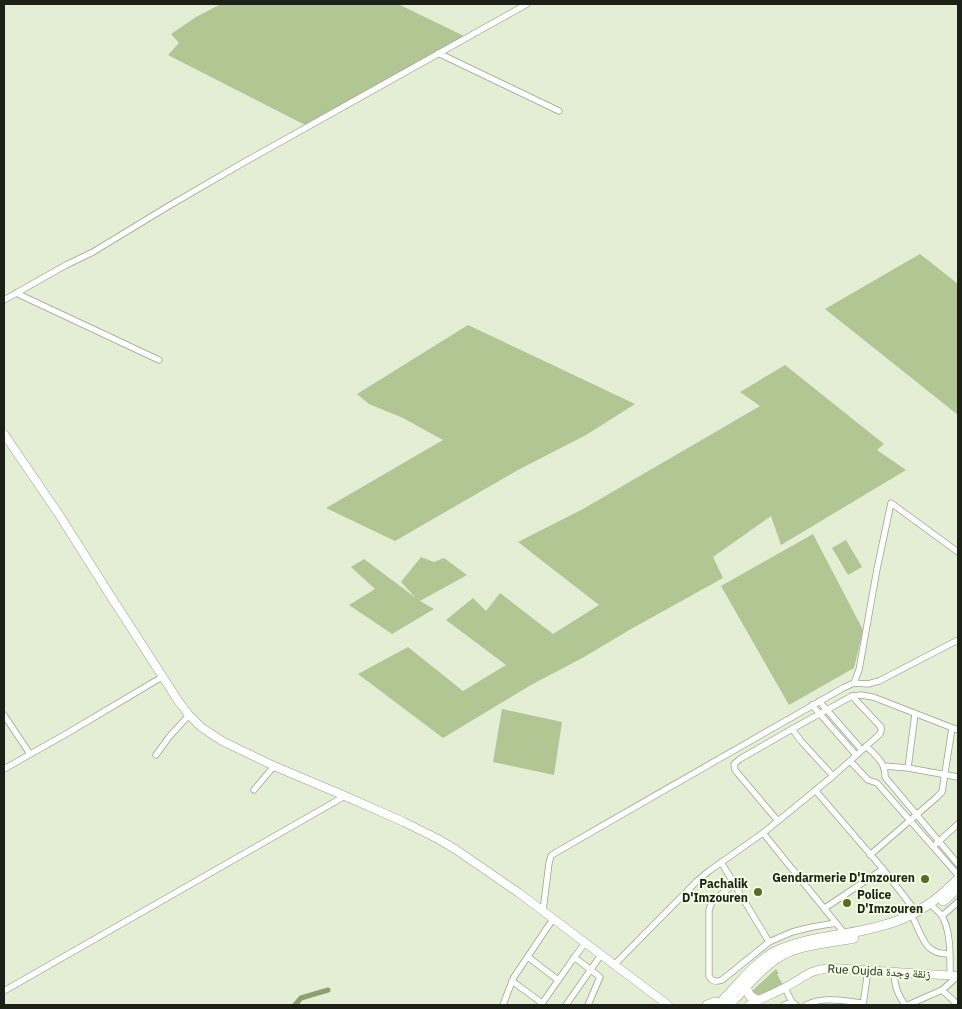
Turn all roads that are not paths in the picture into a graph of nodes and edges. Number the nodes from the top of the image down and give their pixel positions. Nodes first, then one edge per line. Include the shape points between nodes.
1 (527, 4) edge
2 (438, 53) junction
3 (559, 111) dead end
4 (16, 293) junction
5 (4, 300) edge
6 (160, 360) dead end
7 (4, 434) edge
8 (958, 552) edge
9 (958, 640) edge
10 (162, 677) junction
11 (854, 683) junction
12 (852, 696) junction
13 (819, 701) junction
14 (812, 705) junction
15 (826, 710) junction
16 (820, 713) junction
17 (915, 714) junction
18 (4, 715) edge
19 (189, 715) junction
20 (792, 729) junction
21 (955, 729) edge
22 (864, 748) junction
23 (30, 754) junction
24 (156, 754) dead end
25 (856, 755) junction
26 (850, 761) junction
27 (274, 766) junction
28 (884, 766) junction
29 (908, 768) junction
30 (4, 769) edge
31 (944, 775) junction
32 (833, 776) junction
33 (884, 776) junction
34 (958, 777) edge
35 (877, 783) junction
36 (254, 790) dead end
37 (815, 790) junction
38 (346, 796) junction
39 (916, 815) junction
40 (778, 821) junction
41 (910, 821) junction
42 (958, 824) edge
43 (763, 833) junction
44 (938, 841) junction
45 (933, 847) junction
46 (870, 854) junction
47 (721, 862) junction
48 (958, 864) edge
49 (883, 869) junction
50 (958, 877) edge
51 (734, 884) junction
52 (958, 888) edge
53 (958, 902) edge
54 (825, 908) junction
55 (934, 908) junction
56 (543, 911) junction
57 (916, 916) junction
58 (942, 916) junction
59 (554, 919) junction
60 (836, 923) junction
61 (845, 934) junction
62 (770, 942) junction
63 (585, 943) junction
64 (950, 946) junction
65 (958, 946) edge
66 (950, 954) junction
67 (601, 955) junction
68 (528, 956) junction
69 (574, 958) junction
70 (614, 965) junction
71 (590, 970) junction
72 (868, 970) junction
73 (894, 972) junction
74 (956, 976) edge
75 (558, 980) junction
76 (512, 981) junction
77 (746, 988) junction
78 (785, 988) junction
79 (942, 990) junction
80 (4, 991) edge
81 (757, 1000) junction
82 (794, 1003) edge
83 (542, 1004) edge
84 (863, 1004) edge
85 (503, 1005) edge
86 (566, 1005) edge
87 (588, 1005) edge
88 (668, 1005) edge
89 (707, 1005) edge
90 (724, 1005) edge
91 (749, 1005) edge
92 (784, 1005) edge
93 (806, 1005) edge
94 (907, 1005) edge
95 (958, 1005) edge

1 - 2 street
2 - 3 street
2 - 4 street
4 - 5 street
4 - 6 street
7 - 10 main road
8 - 11 street via 890,503
9 - 11 street via 879,681
10 - 19 main road
10 - 23 street
11 - 13 street
12 - 15 street
12 - 17 street via 873,697
12 - 22 street via 882,727 880,734
13 - 14 street
13 - 15 street
14 - 16 street
14 - 56 street via 551,856
15 - 16 street
15 - 22 street
16 - 20 street
16 - 25 street
17 - 21 street
17 - 29 street
18 - 23 street
19 - 24 street
19 - 27 main road via 213,736
20 - 32 street
20 - 40 street via 734,764 735,770
21 - 31 street
22 - 25 street
22 - 28 street
23 - 30 street
25 - 26 street
26 - 32 street
26 - 35 street via 868,780
27 - 36 street
27 - 38 main road
28 - 29 street
28 - 33 street
29 - 31 street
31 - 34 street
31 - 39 street via 940,794
32 - 37 street
33 - 35 street
33 - 39 street
35 - 41 street
37 - 40 street
37 - 46 street
38 - 56 main road via 438,839
38 - 80 street
39 - 41 street
39 - 44 street
40 - 43 street
41 - 45 street
41 - 46 street
42 - 44 street
43 - 47 street
43 - 54 street
44 - 45 street
44 - 48 street
45 - 50 street
46 - 49 street
47 - 51 street
47 - 70 street via 684,893
49 - 54 street
49 - 57 street
50 - 57 highway
51 - 62 street
51 - 62 street via 712,902 709,910 709,976 717,982 722,980
52 - 55 highway
53 - 58 street
54 - 60 street
55 - 57 highway
55 - 58 street
56 - 59 main road
57 - 61 highway
57 - 66 street via 925,944 936,952
57 - 77 highway via 884,932 790,952 778,958
58 - 64 street
59 - 63 main road
59 - 68 street
60 - 61 street
60 - 62 street via 792,932
61 - 90 highway via 805,941 776,952 762,961
63 - 67 main road
63 - 69 street
64 - 65 street
64 - 66 street
66 - 74 street
67 - 70 main road
67 - 71 street
68 - 75 street
68 - 76 street
69 - 71 street
69 - 75 street
70 - 88 main road
71 - 86 street
71 - 87 street via 600,977
72 - 73 main road, Rue Oujda زنقة وجدة
72 - 78 main road, Rue Oujda زنقة وجدة via 820,969
72 - 84 street
73 - 74 main road, Rue Oujda زنقة وجدة
73 - 94 street via 896,988
74 - 79 street
75 - 83 street
76 - 83 street
76 - 85 street
77 - 81 highway
77 - 90 highway
78 - 81 main road, Rue Oujda زنقة وجدة
78 - 82 street
79 - 94 street
79 - 95 street
81 - 91 main road, Rue Oujda زنقة وجدة
82 - 92 street
84 - 93 street via 826,1000
89 - 90 highway via 715,1002

